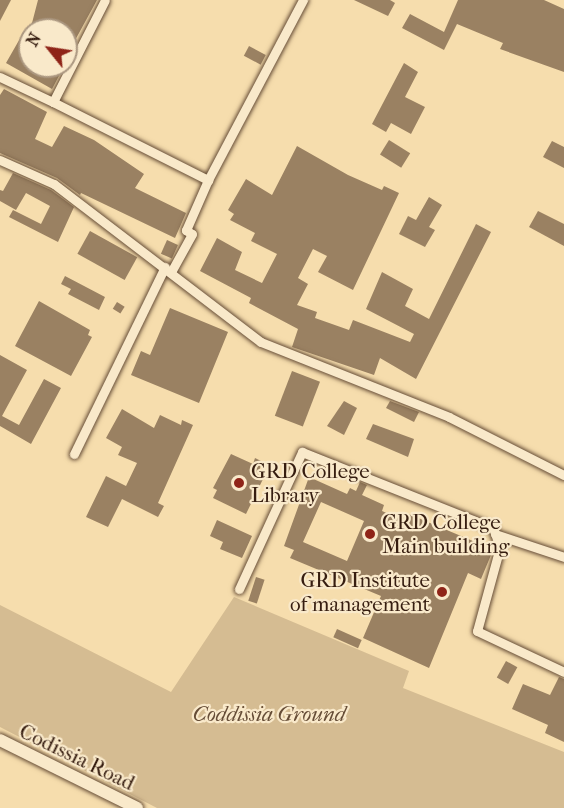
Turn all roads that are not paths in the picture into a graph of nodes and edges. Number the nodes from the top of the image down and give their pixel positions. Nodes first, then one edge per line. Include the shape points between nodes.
1 (105, 0) edge
2 (303, 0) edge
3 (0, 77) edge
4 (54, 102) junction
5 (0, 160) edge
6 (208, 180) junction
7 (168, 269) junction
8 (74, 454) dead end
9 (564, 475) edge
10 (495, 534) junction
11 (564, 557) edge
12 (239, 590) dead end
13 (564, 672) edge
14 (0, 740) edge
15 (137, 808) edge

1 - 4 street
2 - 6 street
3 - 4 street
4 - 6 street
5 - 7 street via 54,184
6 - 7 street via 186,230 192,234
7 - 8 street
7 - 9 street via 261,342 449,417
10 - 11 street
10 - 12 street via 493,528 302,452
10 - 13 street via 500,547 477,631
14 - 15 street, Codissia Road

